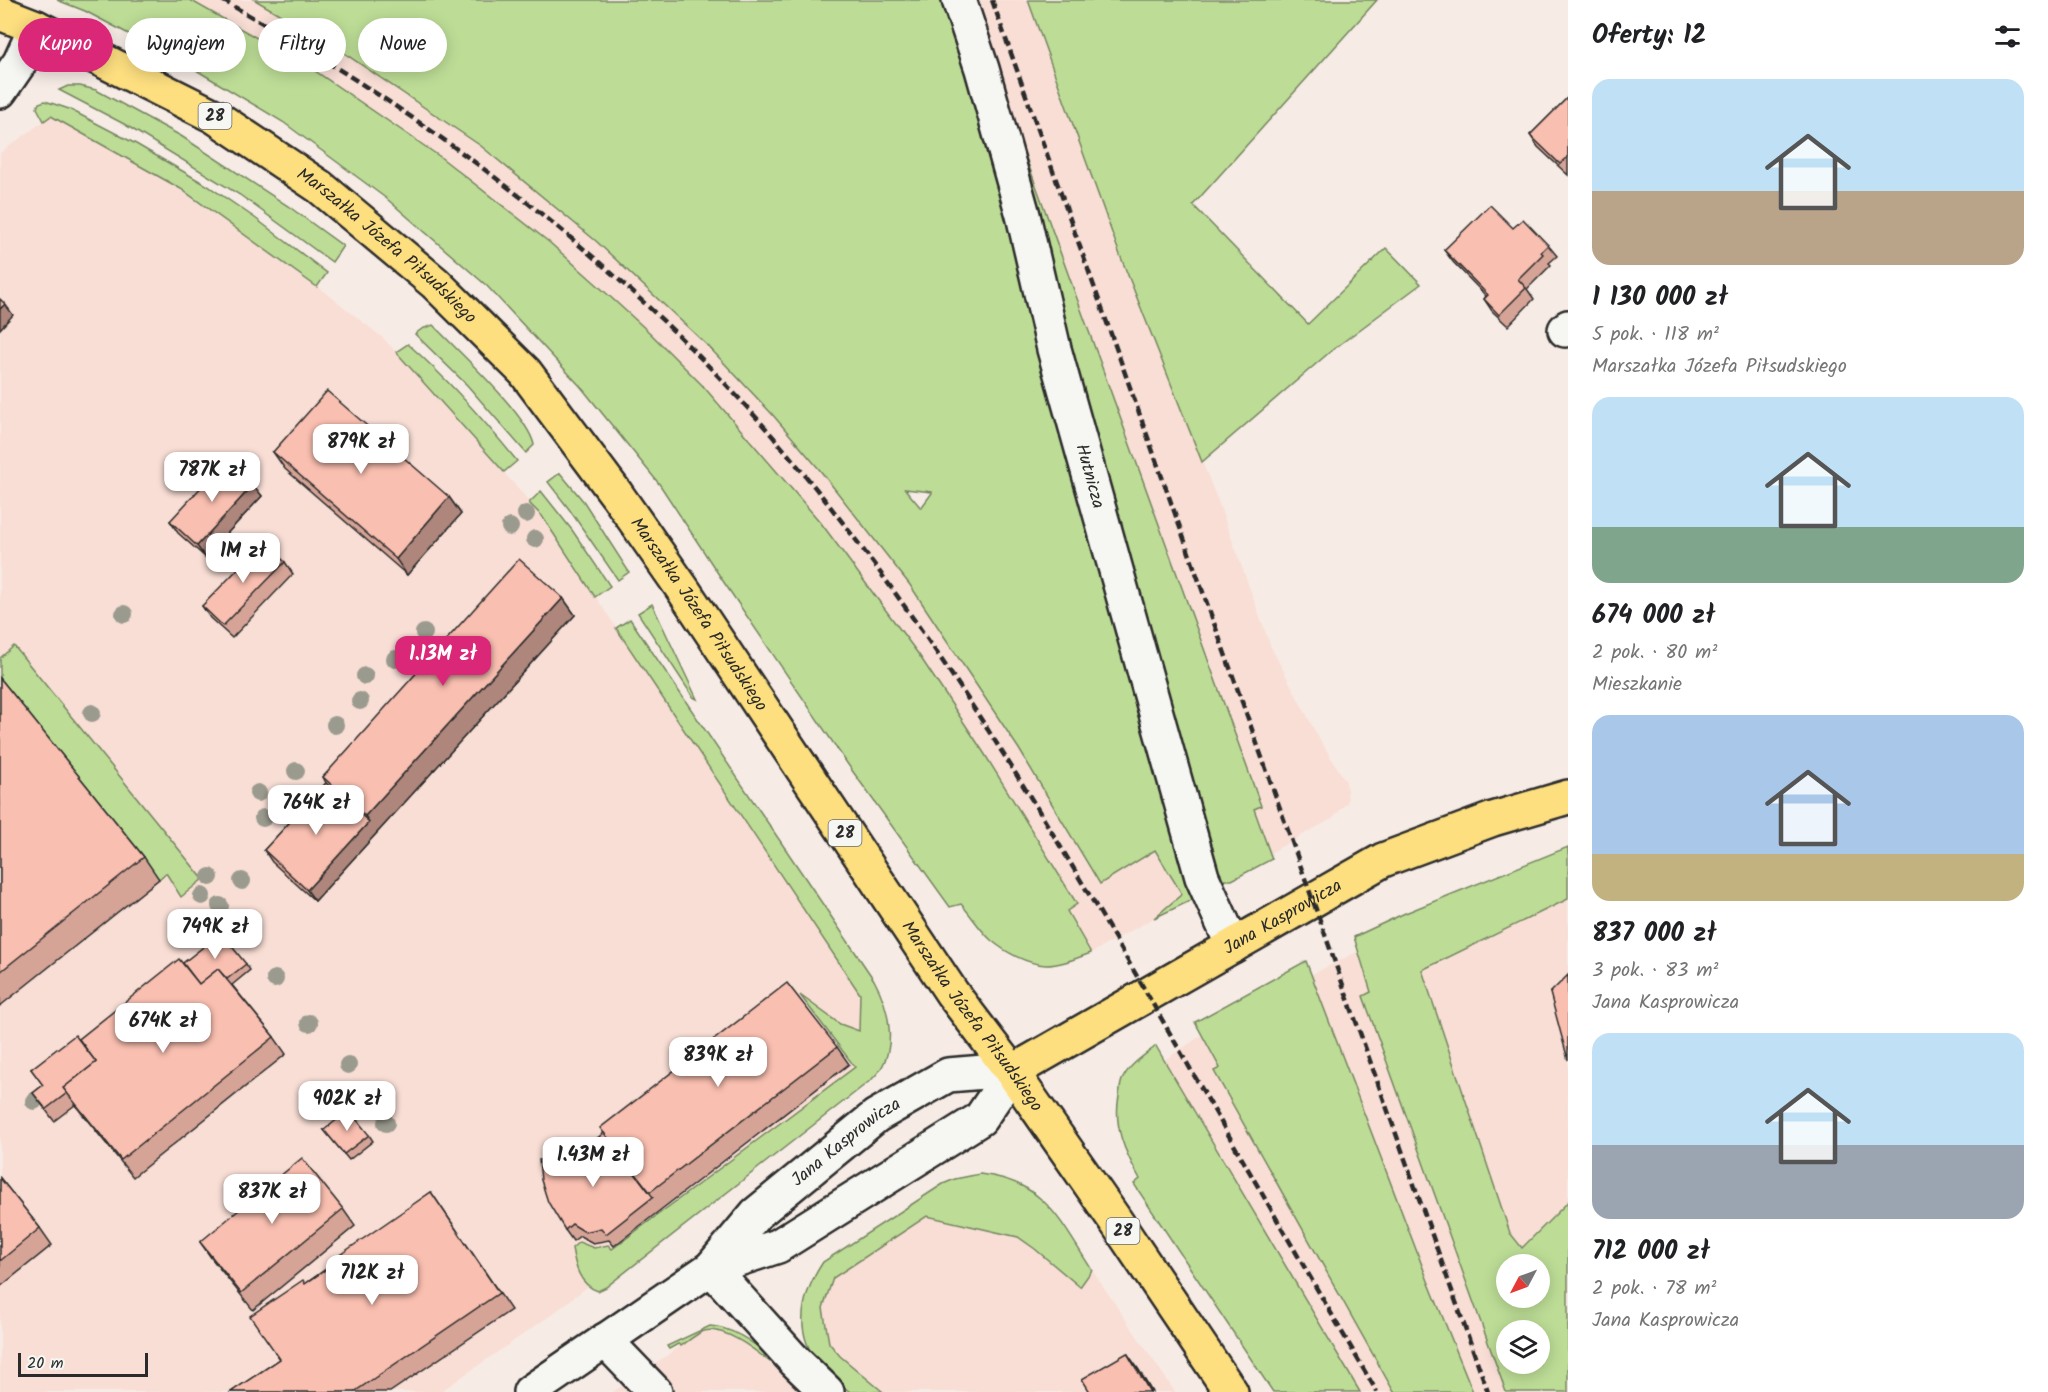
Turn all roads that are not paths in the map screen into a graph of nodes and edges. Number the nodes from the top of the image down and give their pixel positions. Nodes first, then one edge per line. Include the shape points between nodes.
1 (959, 0) edge
2 (0, 13) edge
3 (18, 20) edge
4 (18, 65) edge
5 (113, 66) edge
6 (0, 91) edge
7 (1568, 797) edge
8 (1233, 946) junction
9 (1012, 1072) junction
10 (711, 1268) junction
11 (605, 1340) junction
12 (530, 1392) edge
13 (655, 1392) edge
14 (827, 1392) edge
15 (1231, 1392) edge

1 - 8 street, Hutnicza via 1023,215 1054,349 1202,877
2 - 3 main road, Marszałka Józefa Piłsudskiego / 28
4 - 6 street
5 - 9 main road, Marszałka Józefa Piłsudskiego / 28 via 214,116 320,187 435,283 525,372 684,591 946,984
7 - 8 main road, Jana Kasprowicza via 1493,819 1383,860
8 - 9 main road, Jana Kasprowicza
9 - 10 street, Jana Kasprowicza via 980,1119 778,1246
9 - 10 street, Jana Kasprowicza via 948,1076 876,1116 756,1214
9 - 15 main road, Marszałka Józefa Piłsudskiego / 28
10 - 11 street, Jana Kasprowicza
10 - 14 street
11 - 12 street, Jana Kasprowicza
11 - 13 street

